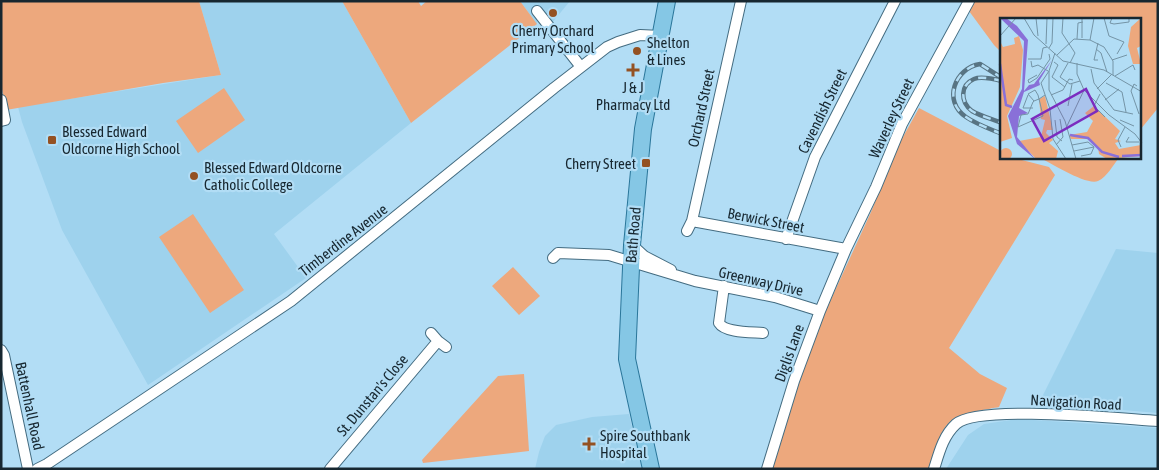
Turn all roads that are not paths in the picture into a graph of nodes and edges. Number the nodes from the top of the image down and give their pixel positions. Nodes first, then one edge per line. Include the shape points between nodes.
1 (667, 1) edge
2 (742, 1) edge
3 (895, 1) edge
4 (969, 1) edge
5 (536, 11) dead end
6 (660, 36) junction
7 (581, 67) junction
8 (1, 100) edge
9 (1, 121) edge
10 (692, 221) junction
11 (687, 231) dead end
12 (786, 239) junction
13 (846, 250) junction
14 (631, 253) junction
15 (553, 258) dead end
16 (695, 281) junction
17 (724, 286) junction
18 (820, 311) junction
19 (431, 333) dead end
20 (763, 333) dead end
21 (1, 350) edge
22 (1158, 421) edge
23 (935, 466) edge
24 (332, 468) edge
25 (28, 469) edge
26 (37, 469) edge
27 (651, 469) edge
28 (767, 469) edge

1 - 6 main road, Bath Road
2 - 10 street, Orchard Street
3 - 12 street, Cavendish Street via 815,157
4 - 13 street, Waverley Street via 902,124
5 - 7 street
6 - 7 street, Timberdine Avenue via 640,36 618,42
6 - 14 main road, Bath Road via 643,129
7 - 26 street, Timberdine Avenue via 291,301
8 - 9 street via 5,120
10 - 11 street
10 - 12 street, Berwick Street
12 - 13 street, Berwick Street
13 - 18 street, Diglis Lane
14 - 15 street via 558,253
14 - 16 street, Greenway Drive
14 - 16 street, Greenway Drive
14 - 27 main road, Bath Road via 626,359
16 - 17 street, Greenway Drive
17 - 18 street, Greenway Drive
17 - 20 street via 721,327
18 - 28 street, Diglis Lane
19 - 24 street, St. Dunstan's Close via 442,344
21 - 25 street, Battenhall Road
22 - 23 street, Navigation Road via 1074,415 974,416 957,423 944,439

